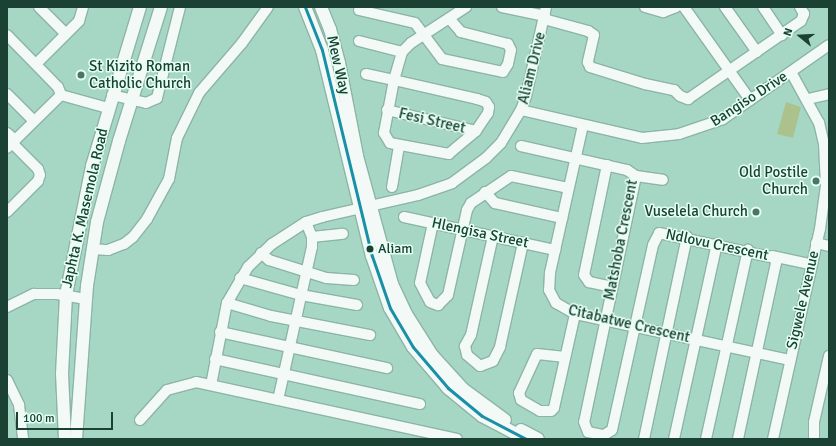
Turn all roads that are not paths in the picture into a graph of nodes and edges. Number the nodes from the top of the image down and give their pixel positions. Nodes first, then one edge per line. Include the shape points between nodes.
1 (39, 7) edge
2 (83, 7) edge
3 (140, 7) edge
4 (161, 7) edge
5 (268, 7) edge
6 (305, 7) edge
7 (321, 7) edge
8 (466, 7) edge
9 (502, 7) edge
10 (645, 7) edge
11 (676, 7) edge
12 (684, 7) edge
13 (725, 7) edge
14 (763, 7) edge
15 (800, 7) edge
16 (181, 9) edge
17 (359, 10) dead end
18 (384, 11) edge
19 (545, 14) edge
20 (449, 18) junction
21 (66, 34) junction
22 (7, 35) edge
23 (424, 35) junction
24 (782, 35) junction
25 (359, 41) dead end
26 (829, 45) edge
27 (402, 52) junction
28 (757, 52) junction
29 (36, 64) junction
30 (730, 72) junction
31 (791, 72) junction
32 (366, 74) dead end
33 (394, 80) junction
34 (7, 94) edge
35 (829, 94) edge
36 (61, 95) junction
37 (112, 95) junction
38 (133, 99) junction
39 (808, 99) junction
40 (750, 100) junction
41 (108, 108) junction
42 (387, 110) junction
43 (521, 110) junction
44 (34, 121) junction
45 (584, 125) junction
46 (476, 132) junction
47 (7, 133) edge
48 (11, 144) edge
49 (399, 146) junction
50 (521, 146) dead end
51 (97, 148) junction
52 (116, 153) junction
53 (575, 158) junction
54 (607, 165) junction
55 (636, 176) junction
56 (828, 179) edge
57 (663, 180) dead end
58 (392, 187) dead end
59 (568, 188) junction
60 (484, 192) junction
61 (365, 207) junction
62 (7, 212) edge
63 (404, 217) dead end
64 (562, 218) junction
65 (306, 222) junction
66 (432, 223) junction
67 (463, 230) junction
68 (343, 234) dead end
69 (493, 236) junction
70 (687, 237) junction
71 (312, 238) junction
72 (524, 243) junction
73 (816, 243) junction
74 (717, 244) junction
75 (829, 246) edge
76 (92, 249) junction
77 (555, 250) junction
78 (748, 250) junction
79 (261, 253) junction
80 (772, 256) junction
81 (811, 264) junction
82 (307, 271) junction
83 (240, 278) junction
84 (354, 280) dead end
85 (612, 287) junction
86 (66, 295) junction
87 (301, 295) junction
88 (86, 299) junction
89 (228, 303) junction
90 (357, 305) dead end
91 (7, 307) edge
92 (575, 314) junction
93 (295, 320) junction
94 (606, 320) junction
95 (636, 326) junction
96 (220, 332) junction
97 (666, 332) junction
98 (370, 335) dead end
99 (696, 339) junction
100 (726, 347) junction
101 (289, 348) junction
102 (756, 353) junction
103 (829, 356) edge
104 (565, 357) junction
105 (215, 359) junction
106 (790, 360) junction
107 (387, 368) dead end
108 (283, 373) junction
109 (7, 380) edge
110 (211, 385) junction
111 (278, 400) junction
112 (420, 404) dead end
113 (140, 420) dead end
114 (23, 439) edge
115 (65, 439) edge
116 (76, 439) edge
117 (457, 439) edge
118 (526, 439) edge
119 (538, 439) edge
120 (644, 439) edge
121 (674, 439) edge
122 (706, 439) edge
123 (738, 439) edge
124 (773, 439) edge
125 (814, 439) edge

1 - 21 street
2 - 21 street via 81,19
3 - 37 main road, Japhta K. Masemola Road
4 - 38 main road, Japhta K. Masemola Road
5 - 76 street via 242,43 198,93 177,138 169,179 147,219 124,244 108,250
6 - 61 main road, Mew Way via 322,50
7 - 61 main road, Mew Way via 330,29
8 - 20 street
9 - 19 street
10 - 11 street via 663,12
12 - 30 street
13 - 28 street
14 - 24 street
15 - 24 street via 804,14 803,19
16 - 38 street via 157,98 151,103
17 - 18 street
18 - 23 street via 412,22
19 - 30 street via 594,35 588,62 590,66 637,82 674,90 686,99 696,96
19 - 43 street, Aliam Drive via 530,83
20 - 23 street
20 - 23 street via 461,32 508,44 511,50 503,72 442,59
21 - 29 street
22 - 29 street
23 - 27 street
24 - 28 street
25 - 27 street
26 - 31 street, Bangiso Drive
27 - 33 street
28 - 30 street
29 - 36 street via 58,88
30 - 40 street
31 - 39 street, Sigwele Avenue
31 - 40 street, Bangiso Drive
32 - 33 street
33 - 42 street
33 - 46 street via 486,102 490,106 488,113
34 - 44 street
35 - 39 street
36 - 41 street
36 - 44 street
37 - 38 street
37 - 41 main road, Japhta K. Masemola Road
38 - 52 main road, Japhta K. Masemola Road
39 - 56 street, Sigwele Avenue via 824,144
40 - 45 street, Bangiso Drive via 718,122 701,129 673,135 642,138
41 - 51 main road, Japhta K. Masemola Road
42 - 46 street, Fesi Street
42 - 49 street via 384,136 390,143
43 - 45 street, Bangiso Drive
43 - 61 street, Aliam Drive via 501,143 466,174 426,193
44 - 48 street
45 - 53 street, Citabatwe Crescent
46 - 49 street via 446,155
47 - 48 street
48 - 62 street via 38,169 40,175 38,181
49 - 58 street
50 - 53 street, Matshoba Crescent
51 - 52 main road
51 - 86 main road, Japhta K. Masemola Road via 76,236
52 - 76 main road, Japhta K. Masemola Road
53 - 54 street, Matshoba Crescent
53 - 59 street, Citabatwe Crescent
54 - 55 street, Matshoba Crescent
54 - 85 street via 584,274 589,282
55 - 57 street
55 - 85 street, Matshoba Crescent
56 - 73 street, Sigwele Avenue
59 - 60 street via 511,176
59 - 64 street, Citabatwe Crescent
60 - 64 street via 495,203
60 - 67 street via 469,207
61 - 65 street, Aliam Drive
61 - 118 main road, Mew Way via 381,286 390,308 413,348 438,378 466,404 497,425
61 - 119 main road, Mew Way via 392,284 406,314 428,349 458,384 478,402
63 - 66 street, Hlengisa Street
64 - 77 street, Citabatwe Crescent
65 - 71 street
65 - 79 street
66 - 67 street, Hlengisa Street
66 - 67 street via 420,279 428,300 435,304 443,302 448,295
67 - 69 street, Hlengisa Street
68 - 71 street
69 - 72 street, Hlengisa Street
69 - 72 street via 471,335 464,346 467,355 480,366 493,361 500,347
70 - 74 street, Ndlovu Crescent
70 - 95 street, Ndlovu Crescent via 663,232 656,235
70 - 97 street
71 - 82 street
72 - 77 street, Hlengisa Street
73 - 75 street
73 - 81 street, Sigwele Avenue
74 - 78 street, Ndlovu Crescent
74 - 99 street
76 - 88 main road, Japhta K. Masemola Road
77 - 92 street, Citabatwe Crescent via 549,281 550,293 563,309
78 - 80 street, Ndlovu Crescent
78 - 100 street
79 - 82 street via 269,260
79 - 83 street
80 - 81 street
80 - 102 street, Ndlovu Crescent via 776,263
81 - 106 street, Sigwele Avenue
82 - 84 street via 326,278
82 - 87 street
83 - 87 street
83 - 89 street
85 - 94 street, Matshoba Crescent
86 - 88 street
86 - 91 street via 34,294
86 - 115 main road, Japhta K. Masemola Road via 62,374
87 - 90 street
87 - 93 street
88 - 116 main road, Japhta K. Masemola Road
89 - 93 street
89 - 96 street
92 - 94 street, Citabatwe Crescent
92 - 104 street
93 - 98 street
93 - 101 street
94 - 95 street, Citabatwe Crescent
94 - 95 street, Matshoba Crescent via 584,422 588,432 604,435 612,430
95 - 97 street, Citabatwe Crescent
96 - 101 street
96 - 105 street
97 - 99 street, Citabatwe Crescent
97 - 120 street
99 - 100 street, Citabatwe Crescent
99 - 121 street
100 - 102 street, Citabatwe Crescent
100 - 122 street
101 - 107 street
101 - 108 street
102 - 106 street, Citabatwe Crescent
102 - 123 street, Ndlovu Crescent
103 - 125 street via 814,422
104 - 104 street via 537,354 520,393 521,400 535,409 552,410
105 - 108 street
105 - 110 street
106 - 124 street, Sigwele Avenue
108 - 111 street
108 - 112 street
109 - 114 street via 19,405
110 - 111 street
110 - 113 street via 192,382 171,388
111 - 117 street

